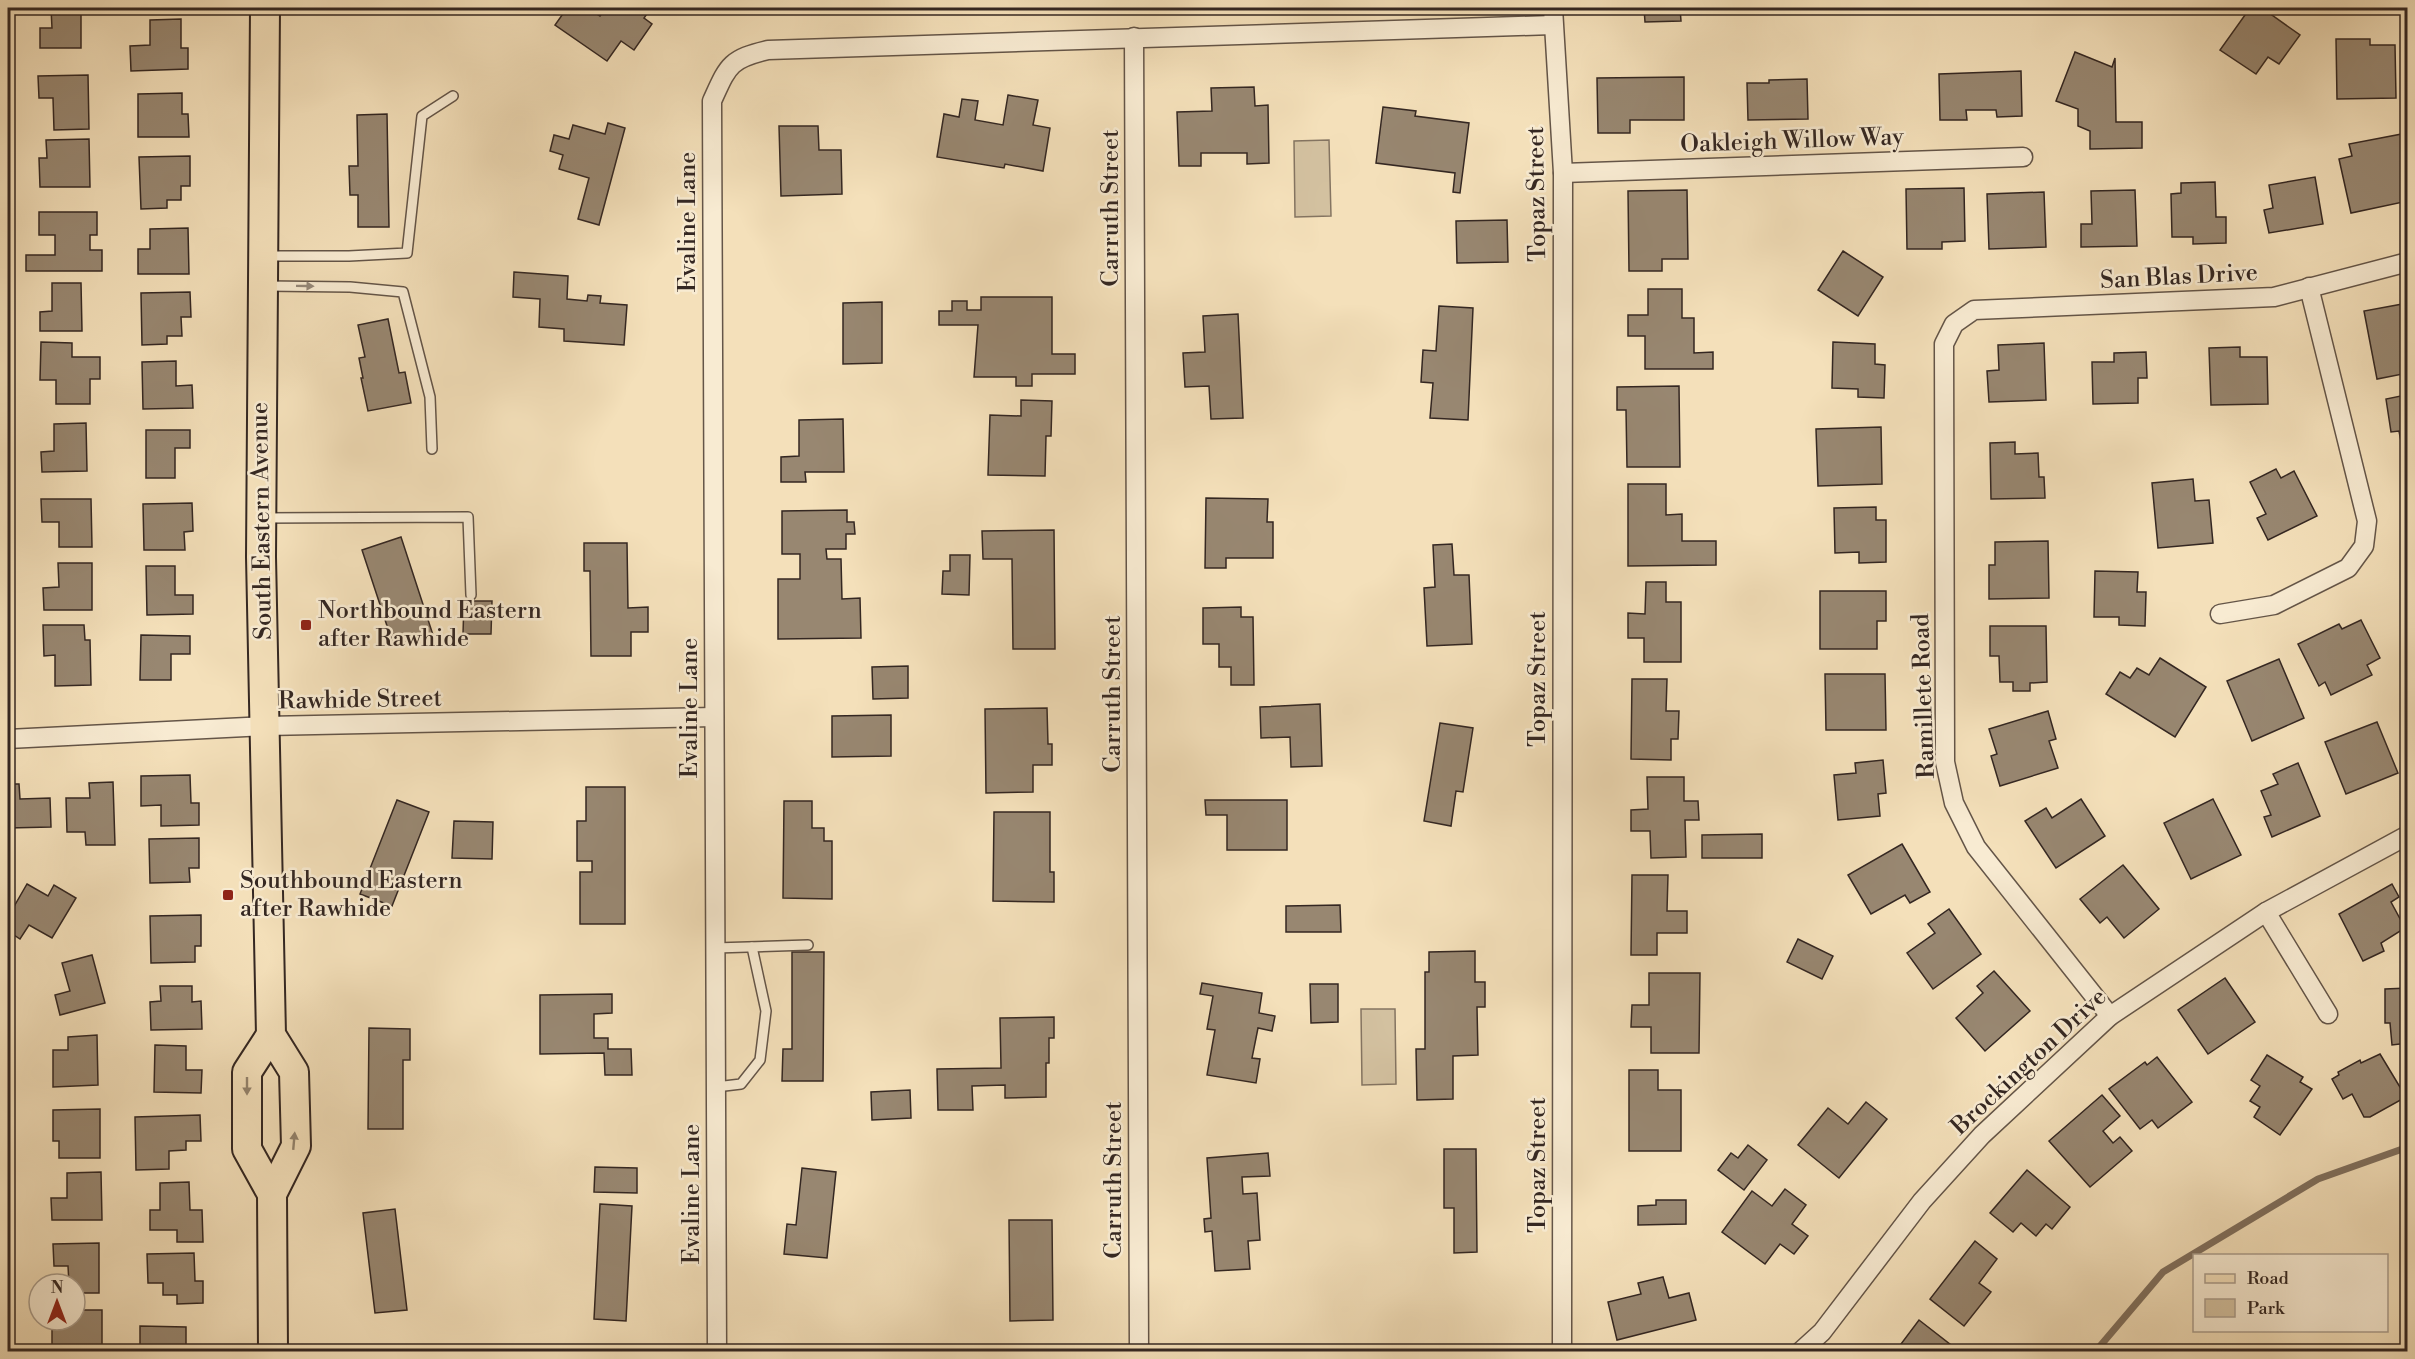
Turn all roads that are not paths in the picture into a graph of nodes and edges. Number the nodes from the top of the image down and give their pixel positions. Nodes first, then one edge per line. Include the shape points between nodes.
1 (265, 8) edge
2 (1553, 16) edge
3 (1134, 37) junction
4 (453, 96) dead end
5 (2024, 157) dead end
6 (1563, 172) junction
7 (261, 256) junction
8 (2408, 262) edge
9 (261, 286) junction
10 (2309, 287) junction
11 (1954, 324) joint
12 (432, 449) dead end
13 (261, 518) junction
14 (471, 595) dead end
15 (2220, 615) dead end
16 (714, 717) junction
17 (266, 726) junction
18 (8, 739) edge
19 (2408, 835) edge
20 (2266, 912) junction
21 (808, 945) dead end
22 (752, 947) junction
23 (715, 948) junction
24 (2328, 1014) dead end
25 (2110, 1016) junction
26 (271, 1035) junction
27 (716, 1087) junction
28 (272, 1194) junction
29 (273, 1352) edge
30 (717, 1352) edge
31 (1139, 1352) edge
32 (1562, 1352) edge
33 (1800, 1352) edge

1 - 7 main road, South Eastern Avenue
2 - 3 street
2 - 6 street, Topaz Street
3 - 16 street, Evaline Lane via 768,50 746,55 727,68 712,101
3 - 31 street, Carruth Street
4 - 7 lane via 422,116 407,253
5 - 6 street, Oakleigh Willow Way
6 - 32 street, Topaz Street
7 - 9 main road, South Eastern Avenue
8 - 10 street, San Blas Drive
9 -> 12 lane via 403,292 430,397
9 - 13 main road, South Eastern Avenue
10 - 11 street, San Blas Drive via 2274,297 1974,310
10 - 15 street via 2367,521 2364,546 2348,568 2274,605
11 - 25 street, Ramillete Road via 1944,344 1945,762 1954,802 1976,847
13 - 14 lane via 468,517
13 - 17 main road, South Eastern Avenue
16 - 17 street, Rawhide Street
16 - 23 street, Evaline Lane
17 - 18 street, Rawhide Street
17 - 26 main road, South Eastern Avenue
19 - 20 street, Brockington Drive
20 - 24 street
20 - 25 street, Brockington Drive
21 - 22 lane
22 - 23 lane
22 - 27 lane via 766,1011 760,1060 741,1084
23 - 27 street, Evaline Lane
25 - 33 street, Brockington Drive via 1982,1135 1922,1202 1822,1332
28 -> 26 main road via 296,1146 294,1072
26 -> 28 main road via 247,1072 247,1149
27 - 30 street, Evaline Lane
28 - 29 main road

